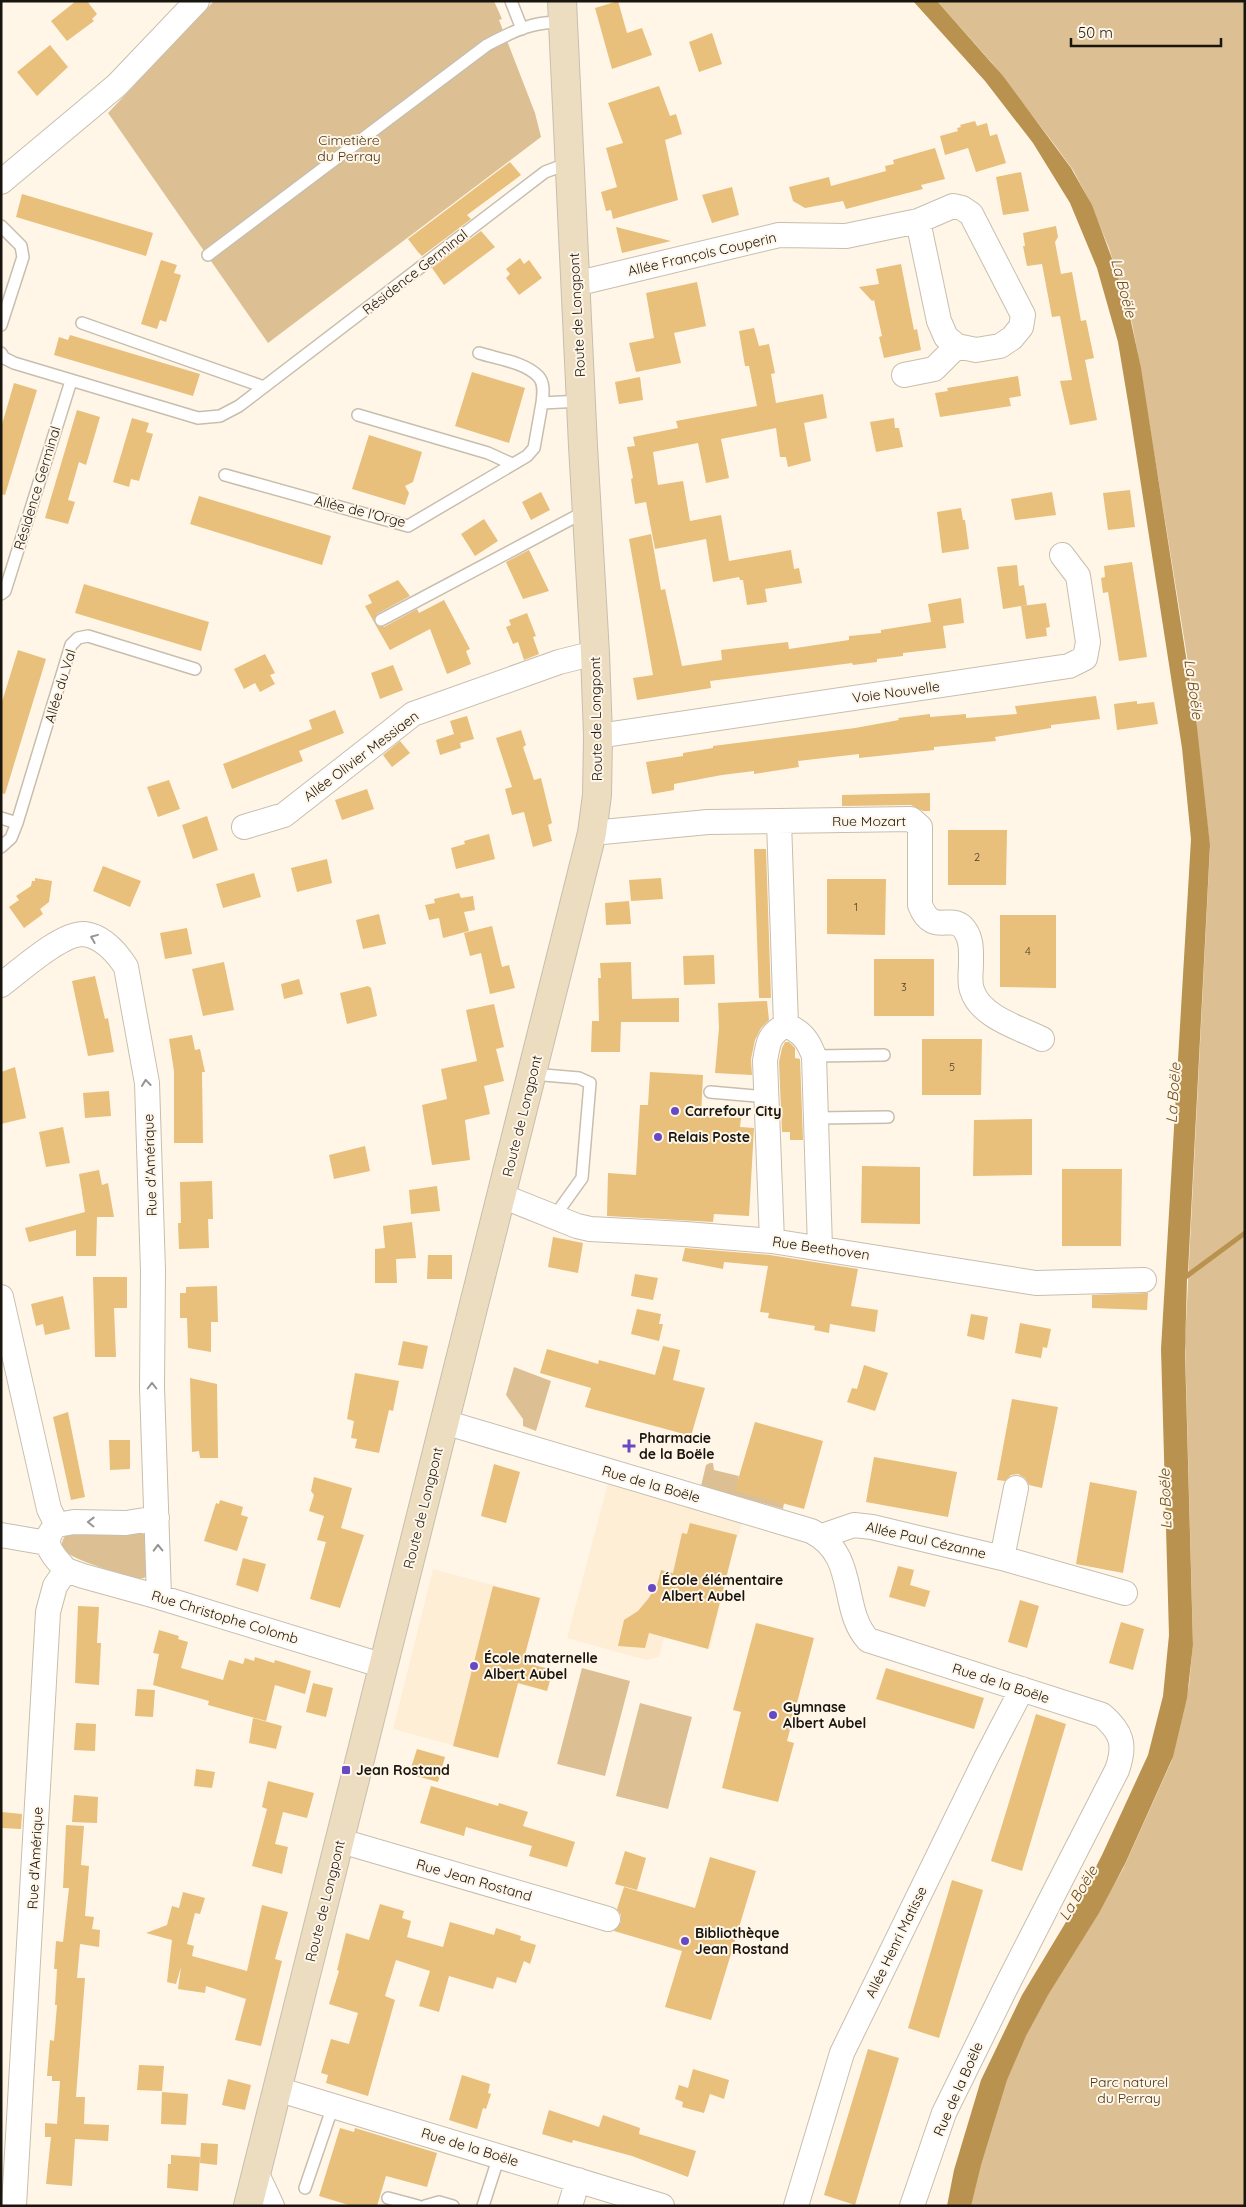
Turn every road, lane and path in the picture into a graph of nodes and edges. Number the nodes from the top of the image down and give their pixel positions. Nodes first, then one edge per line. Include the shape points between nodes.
1 (197, 1) edge
2 (511, 1) edge
3 (562, 12) edge
4 (522, 29) junction
5 (569, 163) junction
6 (1, 182) edge
7 (918, 221) junction
8 (1, 226) edge
9 (208, 255) dead end
10 (575, 284) junction
11 (82, 323) dead end
12 (1, 325) edge
13 (957, 346) junction
14 (1, 353) edge
15 (479, 353) dead end
16 (904, 375) dead end
17 (71, 381) junction
18 (264, 387) junction
19 (581, 401) junction
20 (542, 403) junction
21 (358, 415) dead end
22 (512, 464) junction
23 (225, 475) dead end
24 (588, 510) junction
25 (1062, 555) dead end
26 (1, 594) edge
27 (381, 620) dead end
28 (595, 653) junction
29 (195, 669) dead end
30 (598, 736) junction
31 (1, 818) edge
32 (779, 822) junction
33 (17, 823) junction
34 (244, 827) dead end
35 (592, 833) junction
36 (1, 847) edge
37 (1, 985) edge
38 (786, 1025) junction
39 (1042, 1039) dead end
40 (884, 1055) dead end
41 (814, 1056) junction
42 (532, 1074) junction
43 (710, 1092) dead end
44 (766, 1097) junction
45 (888, 1117) dead end
46 (816, 1118) junction
47 (502, 1196) junction
48 (554, 1217) junction
49 (772, 1241) junction
50 (820, 1248) junction
51 (1144, 1280) dead end
52 (1, 1297) edge
53 (444, 1422) junction
54 (1016, 1488) dead end
55 (157, 1518) junction
56 (52, 1534) junction
57 (1, 1535) edge
58 (822, 1536) junction
59 (1002, 1558) junction
60 (66, 1570) junction
61 (1125, 1593) dead end
62 (159, 1597) junction
63 (384, 1666) junction
64 (1022, 1689) junction
65 (340, 1841) junction
66 (608, 1919) dead end
67 (277, 2089) junction
68 (332, 2106) junction
69 (499, 2156) junction
70 (256, 2172) junction
71 (578, 2180) junction
72 (305, 2188) dead end
73 (388, 2198) dead end
74 (14, 2206) edge
75 (248, 2206) edge
76 (272, 2206) edge
77 (418, 2206) edge
78 (425, 2206) edge
79 (453, 2206) edge
80 (483, 2206) edge
81 (570, 2206) edge
82 (662, 2206) edge
83 (796, 2206) edge
84 (912, 2206) edge

1 - 6 street via 117,85
2 - 4 lane
3 - 4 lane
3 - 5 main road, Route de Longpont
4 - 9 lane via 487,45
5 - 10 main road, Route de Longpont
5 - 18 lane, Résidence Germinal via 545,172
7 - 10 street, Allée François Couperin via 846,236 779,235
7 - 13 street via 939,321 946,337
7 - 13 street, Allée François Couperin via 953,206 971,214 1023,315 1021,327 1000,346 976,350
8 - 12 lane via 21,246 23,257
10 - 19 main road, Route de Longpont
11 - 18 lane
13 - 16 street via 934,369
14 - 17 lane, Résidence Germinal via 14,363
15 - 20 lane, Allée de l'Orge via 522,366 539,377 544,390
17 - 18 lane, Résidence Germinal via 198,418 220,416
17 - 26 lane, Résidence Germinal via 5,591
19 - 20 lane
19 - 24 main road, Route de Longpont
20 - 22 lane, Allée de l'Orge via 534,448
21 - 22 lane via 488,453
22 - 23 lane, Allée de l'Orge via 408,526
24 - 27 lane
24 - 28 main road, Route de Longpont
25 - 30 street, Voie Nouvelle via 1078,576 1088,642 1085,658 1069,666
28 - 30 main road, Route de Longpont
28 - 34 street, Allée Olivier Messiaen via 558,662 413,714 284,814
29 - 33 lane, Allée du Val via 88,636 78,638 71,645
30 - 35 main road, Route de Longpont via 597,795
31 - 33 lane
32 - 35 street, Rue Mozart via 708,822
32 - 38 street
32 - 39 street, Rue Mozart via 911,819 920,827 920,905 925,916 934,923 953,922 964,928 971,942 971,989 978,1002 991,1013
33 - 36 lane, Allée du Val via 11,838
35 - 42 main road, Route de Longpont
55 -> 37 street, Rue d'Amérique via 152,1388 154,1271 146,1083 126,967 108,946 85,934 57,944
38 - 41 street via 799,1030 808,1040
38 - 44 street via 774,1031 768,1043 764,1060
40 - 41 lane
41 - 46 street
42 - 47 main road, Route de Longpont
42 - 48 lane via 579,1078 590,1083 582,1178
43 - 44 lane
44 - 49 street
45 - 46 lane
46 - 50 street
47 - 48 street, Rue Beethoven
47 - 53 main road, Route de Longpont
48 - 49 street, Rue Beethoven via 590,1229
49 - 50 street, Rue Beethoven
50 - 51 street, Rue Beethoven via 1036,1283
52 - 56 street
53 - 58 street, Rue de la Boële
53 - 63 main road, Route de Longpont
54 - 59 street, Allée Paul Cézanne
55 -> 56 street via 126,1523 74,1522
62 -> 55 street, Rue d'Amérique
56 - 57 street
56 - 60 street via 53,1555
58 - 59 street, Allée Paul Cézanne via 854,1525 872,1526
58 - 64 street, Rue de la Boële via 847,1578 855,1617 860,1631 868,1640
59 - 61 street, Allée Paul Cézanne
60 - 62 street, Rue Christophe Colomb
60 - 74 street, Rue d'Amérique via 55,1586 48,1612
62 - 63 street, Rue Christophe Colomb
63 - 65 main road, Route de Longpont
64 - 83 street, Allée Henri Matisse via 842,2053
64 - 84 street, Rue de la Boële via 1102,1715 1120,1738 1122,1755 1118,1770 944,2113
65 - 66 street, Rue Jean Rostand
65 - 67 main road, Route de Longpont
67 - 68 street, Rue de la Boële
67 - 70 main road, Route de Longpont
68 - 69 street, Rue de la Boële
68 - 72 lane
69 - 71 street, Rue de la Boële
69 - 80 lane
70 - 75 main road, Route de Longpont
70 - 76 street
71 - 81 street
71 - 82 street, Rue de la Boële
73 - 77 lane
78 - 79 lane via 439,2202

